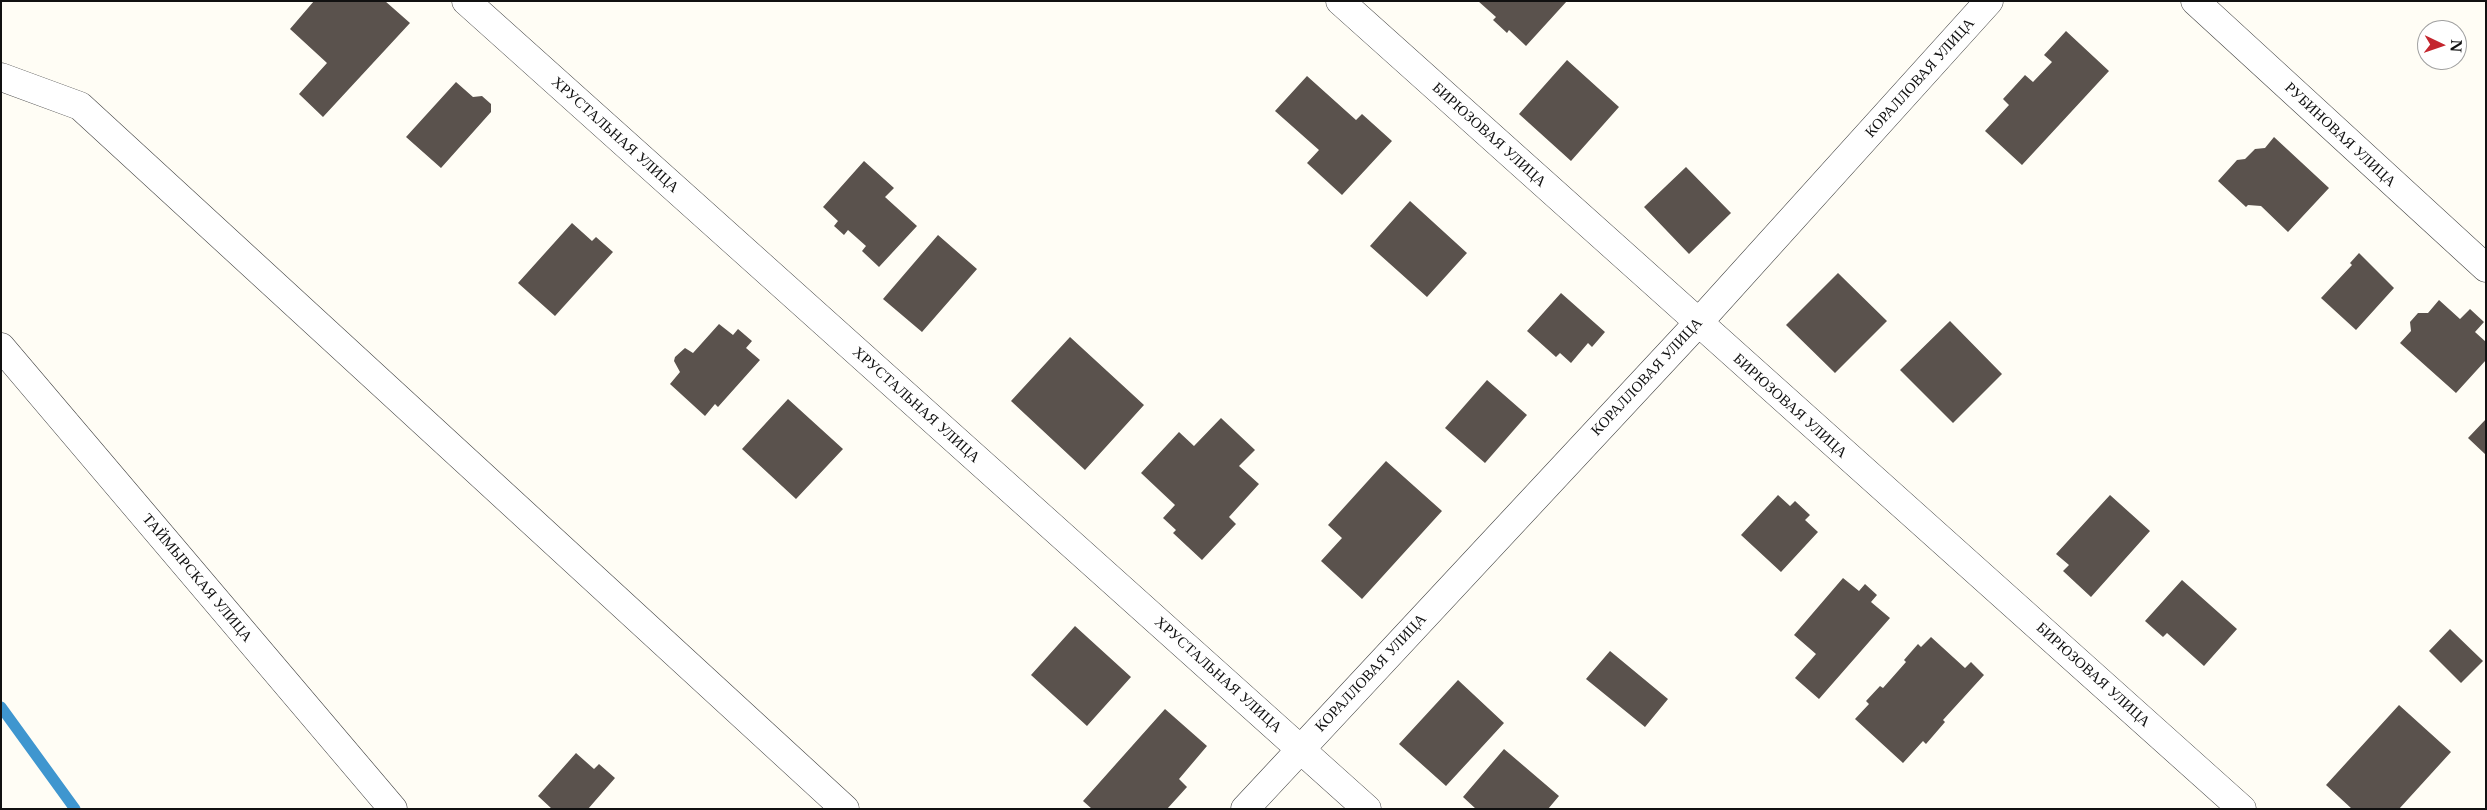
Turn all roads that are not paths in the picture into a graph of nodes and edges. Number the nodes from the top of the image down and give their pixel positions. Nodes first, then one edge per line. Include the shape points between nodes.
1 (466, 1) edge
2 (1340, 1) edge
3 (1989, 1) edge
4 (2195, 1) edge
5 (1, 77) edge
6 (2486, 268) edge
7 (1698, 323) junction
8 (1, 347) edge
9 (1300, 749) junction
10 (393, 809) edge
11 (845, 809) edge
12 (1245, 809) edge
13 (1367, 809) edge
14 (2242, 809) edge

1 - 9 street, ХРУСТАЛЬНАЯ УЛИЦА
2 - 7 street, БИРЮЗОВАЯ УЛИЦА
3 - 7 street, КОРАЛЛОВАЯ УЛИЦА
4 - 6 street, РУБИНОВАЯ УЛИЦА
5 - 11 street via 80,106
7 - 9 street, КОРАЛЛОВАЯ УЛИЦА
7 - 14 street, БИРЮЗОВАЯ УЛИЦА
8 - 10 street, ТАЙМЫРСКАЯ УЛИЦА
9 - 12 street, КОРАЛЛОВАЯ УЛИЦА
9 - 13 street, ХРУСТАЛЬНАЯ УЛИЦА

